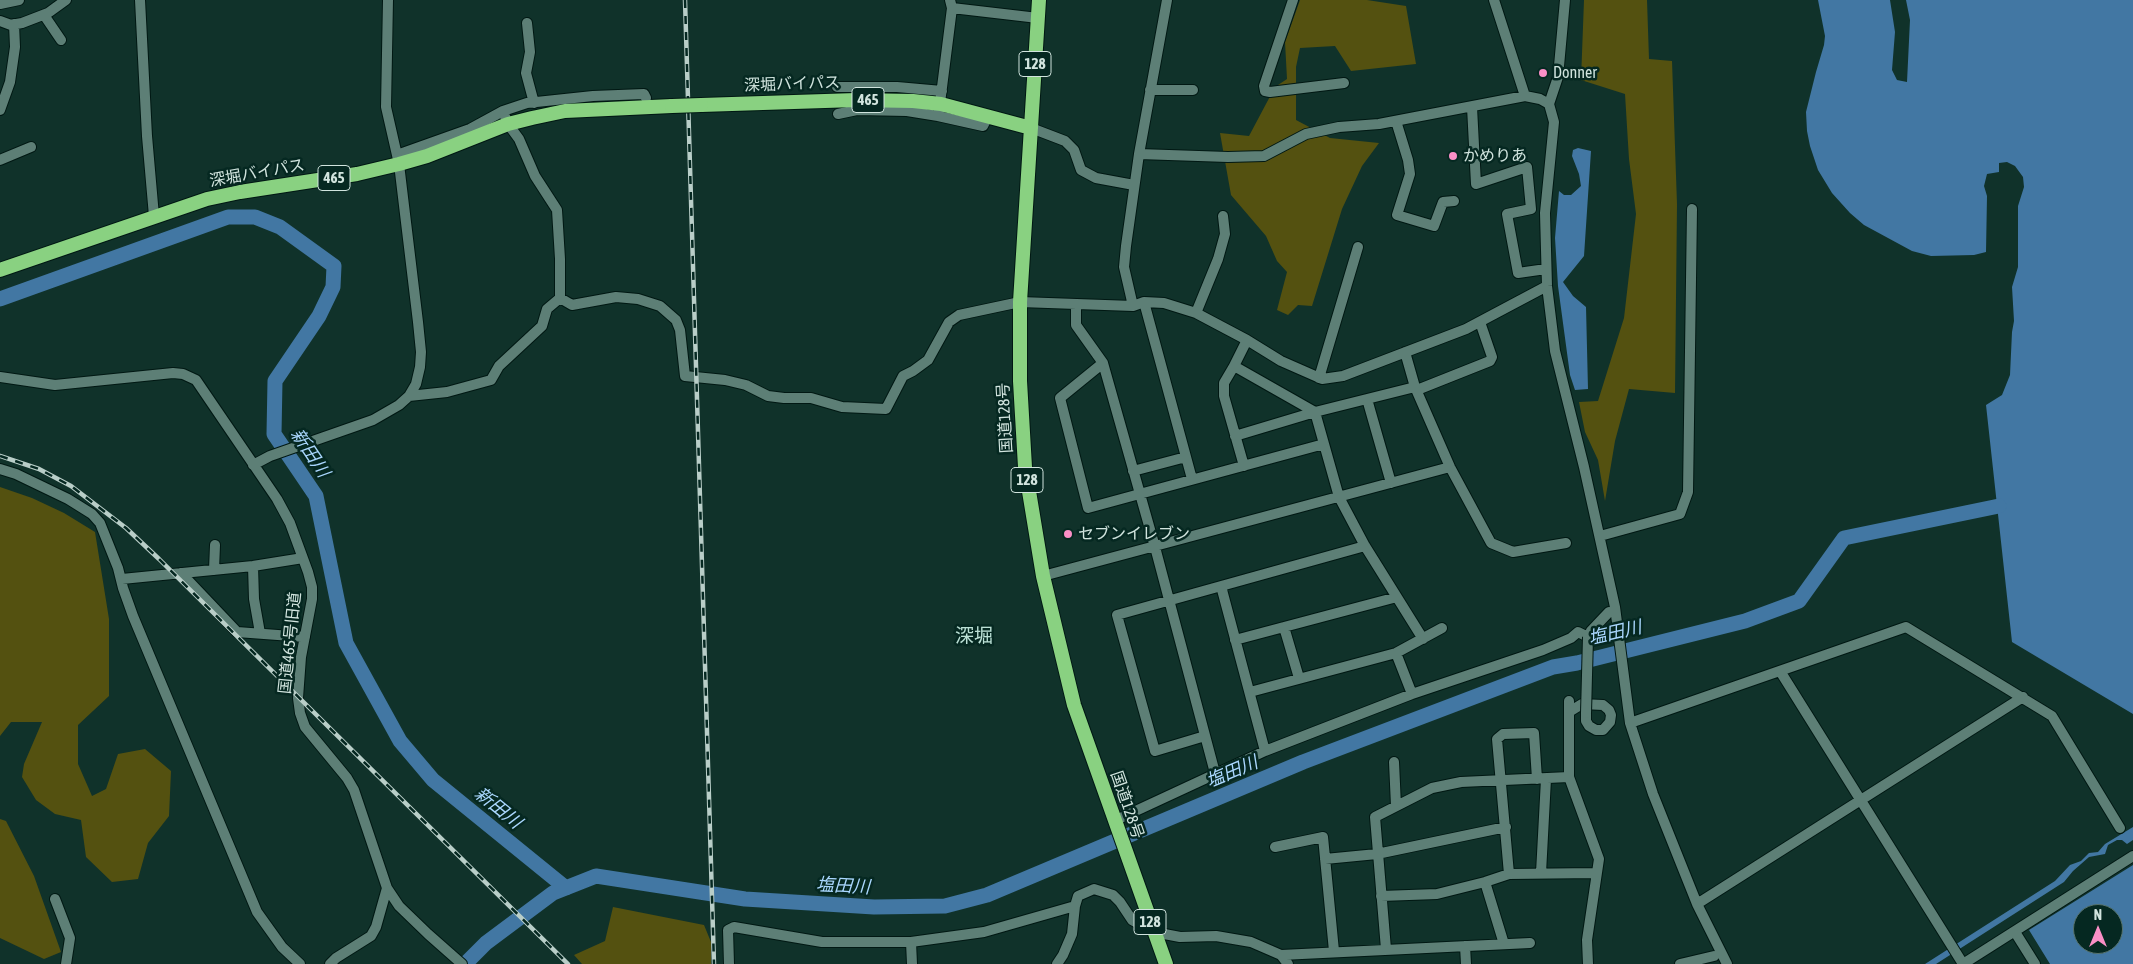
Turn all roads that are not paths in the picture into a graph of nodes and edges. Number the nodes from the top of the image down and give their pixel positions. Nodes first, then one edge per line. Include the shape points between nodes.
1 (19, 0) edge
2 (66, 0) edge
3 (140, 0) edge
4 (388, 0) edge
5 (1039, 0) edge
6 (1167, 0) edge
7 (1293, 0) edge
8 (1494, 0) edge
9 (1565, 0) edge
10 (0, 4) edge
11 (951, 4) edge
12 (44, 15) junction
13 (1038, 18) junction
14 (0, 22) edge
15 (527, 23) dead end
16 (14, 24) junction
17 (60, 40) dead end
18 (1344, 83) dead end
19 (837, 87) dead end
20 (1150, 90) junction
21 (1193, 90) dead end
22 (1525, 96) junction
23 (646, 98) dead end
24 (534, 103) junction
25 (940, 104) junction
26 (1549, 104) junction
27 (1472, 107) junction
28 (0, 110) edge
29 (502, 111) junction
30 (838, 114) dead end
31 (1396, 121) junction
32 (508, 124) junction
33 (1031, 128) junction
34 (31, 147) dead end
35 (1139, 154) junction
36 (0, 160) edge
37 (398, 160) junction
38 (1134, 186) junction
39 (1454, 201) dead end
40 (1692, 209) dead end
41 (154, 216) junction
42 (1223, 216) dead end
43 (1358, 247) dead end
44 (1546, 269) junction
45 (0, 270) edge
46 (1547, 286) junction
47 (560, 298) junction
48 (1020, 302) junction
49 (1144, 302) junction
50 (1076, 304) junction
51 (1133, 306) junction
52 (1196, 313) junction
53 (1480, 322) junction
54 (1247, 340) junction
55 (1405, 352) junction
56 (1103, 363) junction
57 (1234, 366) junction
58 (0, 377) edge
59 (1319, 378) junction
60 (1416, 388) junction
61 (409, 396) junction
62 (1367, 399) junction
63 (1315, 412) junction
64 (1235, 436) junction
65 (1324, 444) junction
66 (1186, 457) junction
67 (253, 465) junction
68 (1244, 466) junction
69 (1450, 467) junction
70 (0, 469) edge
71 (1133, 472) junction
72 (1192, 479) junction
73 (1391, 483) junction
74 (1139, 494) junction
75 (1339, 497) junction
76 (1600, 536) junction
77 (1566, 543) dead end
78 (215, 545) dead end
79 (1365, 546) junction
80 (1155, 547) junction
81 (303, 558) junction
82 (253, 566) junction
83 (214, 570) junction
84 (181, 573) junction
85 (1043, 576) junction
86 (122, 579) junction
87 (1221, 586) junction
88 (1396, 597) junction
89 (1169, 602) junction
90 (1612, 610) junction
91 (1284, 627) junction
92 (1442, 628) dead end
93 (260, 633) junction
94 (305, 637) junction
95 (1588, 637) junction
96 (1423, 639) junction
97 (1235, 640) junction
98 (1396, 653) junction
99 (1780, 671) junction
100 (1299, 678) junction
101 (1250, 692) junction
102 (1412, 694) junction
103 (2024, 697) junction
104 (1630, 723) junction
105 (1205, 736) junction
106 (1265, 751) junction
107 (1394, 762) dead end
108 (1215, 774) junction
109 (1570, 777) junction
110 (1542, 779) junction
111 (1502, 781) junction
112 (1862, 799) junction
113 (1396, 806) junction
114 (1114, 821) junction
115 (1506, 827) junction
116 (2120, 828) dead end
117 (1274, 847) dead end
118 (1377, 854) junction
119 (2133, 856) edge
120 (1325, 858) junction
121 (1541, 873) junction
122 (1596, 873) junction
123 (1509, 874) junction
124 (1486, 882) junction
125 (387, 888) junction
126 (1381, 896) junction
127 (55, 899) dead end
128 (1697, 904) junction
129 (1074, 906) junction
130 (1154, 932) junction
131 (2015, 932) junction
132 (911, 942) junction
133 (1530, 943) dead end
134 (1504, 944) junction
135 (1465, 946) junction
136 (1386, 949) junction
137 (1334, 951) junction
138 (1281, 955) junction
139 (1714, 956) dead end
140 (459, 961) edge
141 (66, 964) edge
142 (300, 964) edge
143 (330, 964) edge
144 (728, 964) edge
145 (912, 964) edge
146 (1056, 964) edge
147 (1166, 964) edge
148 (1288, 964) edge
149 (1466, 964) edge
150 (1588, 964) edge
151 (1680, 964) edge
152 (1727, 964) edge
153 (1963, 964) edge
154 (2035, 964) edge

1 - 10 street
2 - 12 street
3 - 41 street
4 - 37 street via 386,107
5 - 13 highway, 国道128号 / 128
6 - 20 street
7 - 18 street via 1265,91
8 - 22 street
9 - 26 street via 1558,77
11 - 13 street
11 - 25 street
12 - 16 street
12 - 17 street
13 - 33 highway, 国道128号 / 128
14 - 16 street
15 - 24 street via 530,52 526,72
16 - 28 street via 15,47 10,82
19 - 25 street via 897,88
20 - 21 street
20 - 35 street
22 - 26 street
22 - 27 street
23 - 24 street via 644,94 593,96
24 - 29 street
25 - 30 street via 907,111 857,110
25 - 32 highway, 深堀バイパス / 465, bridge via 856,100 672,106 564,112
25 - 33 highway, 深堀バイパス / 465
26 - 44 street via 1554,122 1545,213
27 - 31 street
27 - 44 street via 1476,184 1527,167 1531,209 1507,214 1518,273
29 - 32 street
29 - 37 street via 470,130
31 - 35 street via 1306,134 1264,156
31 - 39 street via 1410,174 1397,215 1434,226 1443,202
32 - 37 highway, 深堀バイパス / 465 via 426,156
32 - 47 street via 557,210
33 - 38 street via 1065,141 1074,150 1081,170 1096,178
33 - 48 highway, 国道128号 / 128
34 - 36 street
35 - 38 street
37 - 41 highway, 深堀バイパス / 465 via 357,174 207,199
37 - 61 street via 421,352 418,376
38 - 51 street via 1124,267
40 - 76 street via 1688,492 1680,514
41 - 45 highway, 深堀バイパス / 465
42 - 52 street via 1225,234
43 - 59 street
44 - 46 street
46 - 53 street
46 - 76 street via 1555,351
47 - 48 street via 572,305 616,297 660,306 676,320 680,330 684,376 725,380 746,385 768,396 811,398 842,407 886,409 903,376 928,360 949,322 959,315
47 - 61 street via 548,309 542,326 499,366 491,380 447,392
48 - 50 street
48 - 85 highway, 国道128号 / 128 via 1025,467
49 - 51 street
49 - 52 street via 1164,303
49 - 66 street
50 - 51 street
50 - 56 street via 1076,325
52 - 54 street
53 - 55 street
53 - 60 street via 1492,357 1490,361
54 - 57 street
54 - 59 street via 1280,361
55 - 59 street via 1343,376
55 - 60 street
56 - 71 street
56 - 74 street via 1060,398 1088,508
57 - 63 street
57 - 64 street via 1224,383 1224,396
58 - 67 street, 国道465号旧道 via 55,385 174,373 191,377 202,388
60 - 62 street
60 - 69 street
61 - 67 street via 372,420
62 - 63 street
62 - 73 street
63 - 64 street
63 - 65 street
64 - 68 street
65 - 68 street
65 - 75 street
66 - 71 street
66 - 72 street
67 - 81 street, 国道465号旧道 via 278,499
68 - 72 street
69 - 73 street
69 - 77 street via 1491,543 1513,552
70 - 86 street via 53,491 92,514 100,522
71 - 74 street
72 - 74 street
73 - 75 street
74 - 80 street
75 - 79 street
75 - 80 street
76 - 90 street
78 - 83 street
79 - 87 street
79 - 88 street
80 - 85 street
80 - 89 street
81 - 82 street
81 - 94 street, 国道465号旧道 via 312,587
82 - 83 street
82 - 93 street
83 - 84 street
84 - 86 street
84 - 93 street via 238,632
85 - 114 highway, 国道128号 / 128 via 1074,705
86 - 142 street via 134,616 257,912 282,947
87 - 89 street
87 - 97 street
88 - 91 street
88 - 96 street
89 - 105 street
89 - 105 street via 1117,615 1155,751
90 - 95 street
90 - 104 street
91 - 97 street
91 - 100 street
92 - 96 street
93 - 94 street
94 - 125 street, 国道465号旧道 via 299,678 300,713 305,727 354,790
95 - 102 street via 1578,632 1543,650
95 - 109 street, bridge via 1586,713 1586,721 1596,730 1602,730 1610,722 1611,715 1603,705 1582,704 1569,707
96 - 98 street
97 - 101 street
98 - 100 street
98 - 102 street
99 - 103 street via 1906,627
99 - 104 street
99 - 112 street
100 - 101 street
101 - 106 street
102 - 106 street
103 - 112 street
103 - 116 street via 2052,716
104 - 128 street via 1653,794
105 - 108 street
106 - 108 street
107 - 113 street
108 - 114 street
109 - 110 street
109 - 122 street via 1599,859
110 - 111 street
110 - 111 street via 1534,733 1503,734 1498,739
110 - 121 street
111 - 113 street via 1461,782 1432,788
111 - 115 street
112 - 128 street
112 - 153 street
113 - 118 street via 1374,816
114 - 130 highway, 国道128号 / 128
115 - 118 street
115 - 123 street
117 - 120 street via 1323,837
118 - 120 street
118 - 126 street
119 - 131 street
120 - 137 street
121 - 122 street
121 - 123 street
122 - 150 street via 1587,940
123 - 124 street
124 - 126 street via 1437,894
124 - 134 street
125 - 140 street, 国道465号旧道 via 399,906
125 - 143 street via 371,936
126 - 136 street
127 - 141 street via 70,938
128 - 152 street
129 - 130 street via 1078,896 1087,891 1103,890 1113,894 1132,920
129 - 132 street via 984,932
129 - 146 street via 1072,934 1064,955
130 - 138 street via 1251,942
130 - 147 highway, 国道128号 / 128
131 - 153 street
131 - 154 street
132 - 144 street via 822,942 734,927 728,930
132 - 145 street
133 - 134 street
134 - 135 street
135 - 136 street
135 - 149 street
136 - 137 street
137 - 138 street
138 - 148 street
139 - 151 street

